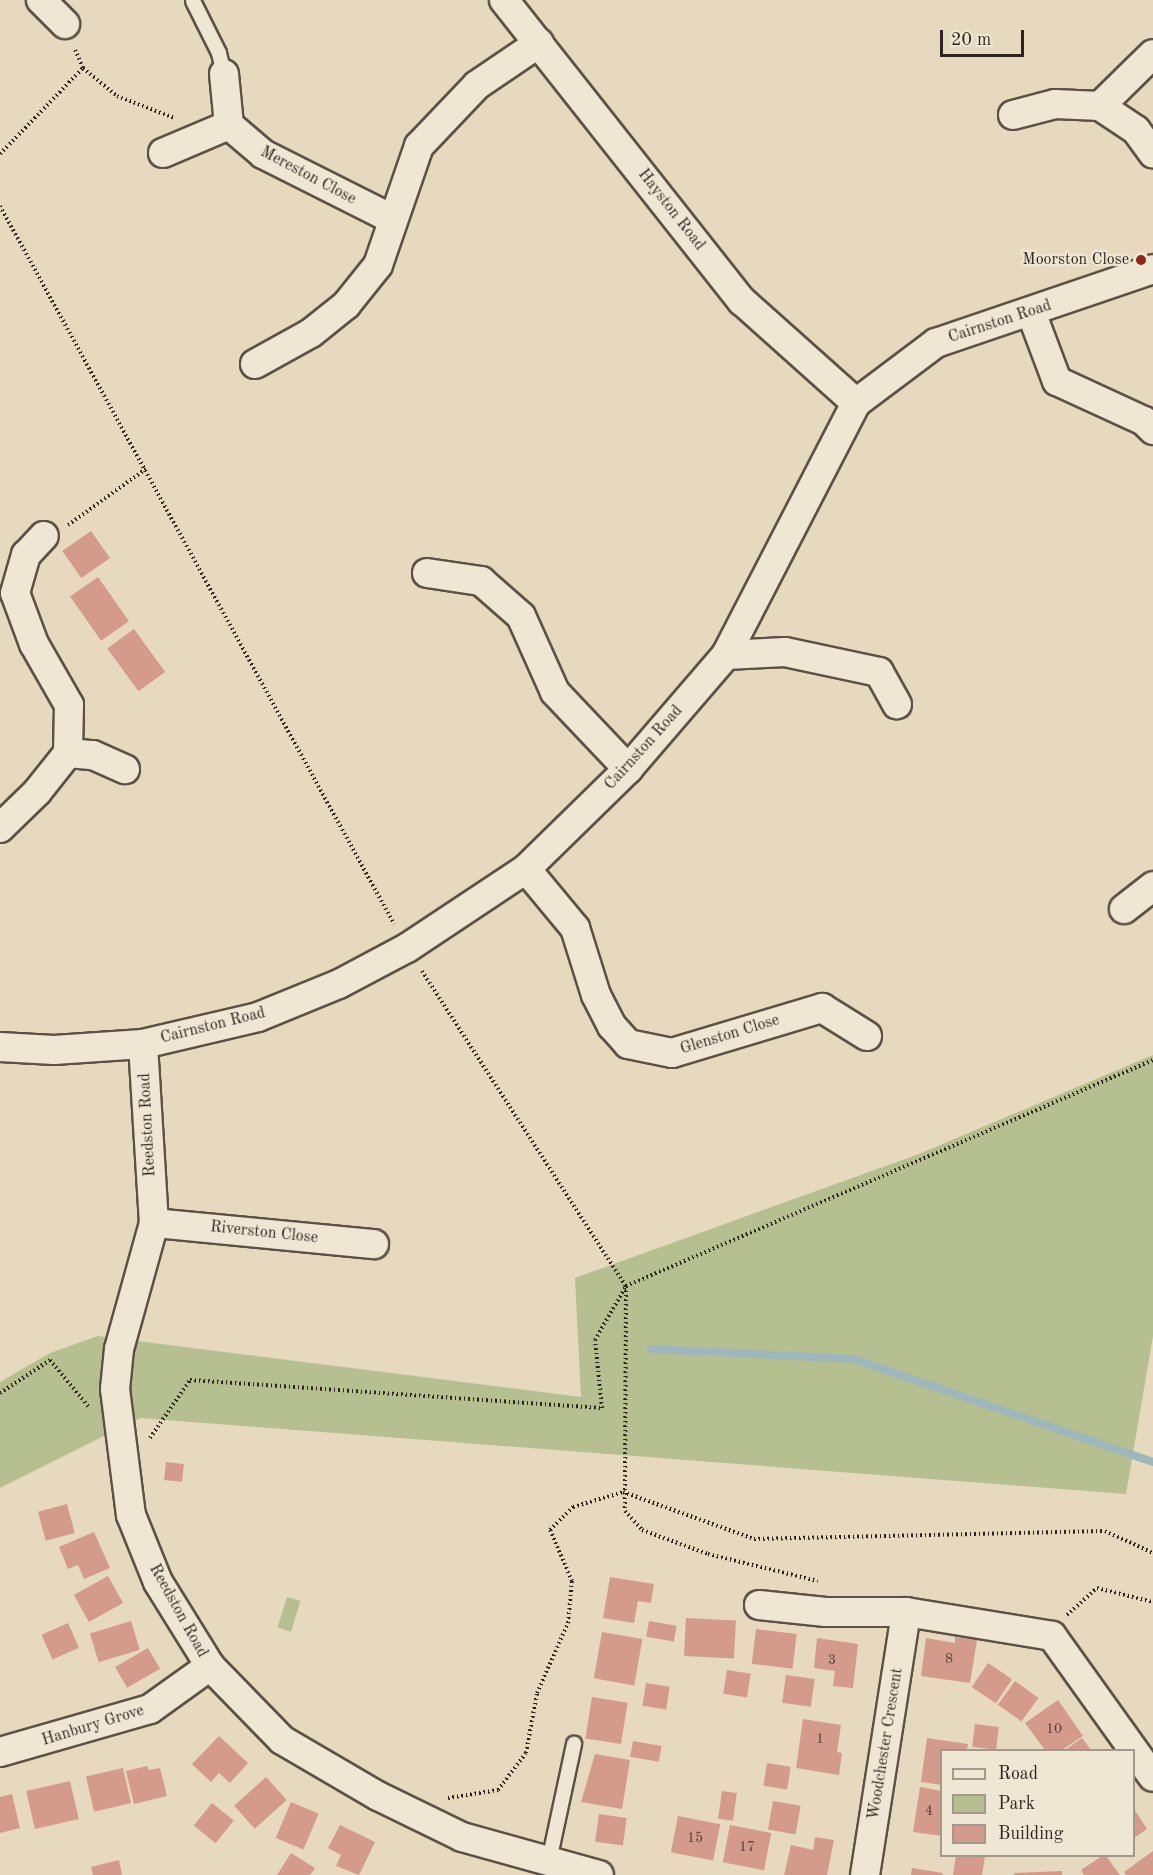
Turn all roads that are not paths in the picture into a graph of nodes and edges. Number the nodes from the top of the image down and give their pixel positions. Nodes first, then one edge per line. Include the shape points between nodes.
1 (41, 0) edge
2 (504, 0) edge
3 (193, 1) edge
4 (65, 24) road end
5 (539, 43) junction
6 (1153, 54) edge
7 (224, 74) joint
8 (1100, 106) junction
9 (1013, 115) dead end
10 (229, 125) junction
11 (163, 153) dead end
12 (1153, 153) edge
13 (392, 219) junction
14 (1153, 269) edge
15 (1031, 312) junction
16 (255, 364) dead end
17 (856, 403) junction
18 (1153, 430) edge
19 (44, 536) road end
20 (427, 573) dead end
21 (8, 594) edge
22 (726, 656) junction
23 (897, 704) dead end
24 (68, 753) junction
25 (628, 769) junction
26 (125, 770) dead end
27 (0, 828) edge
28 (526, 869) junction
29 (1153, 886) edge
30 (1124, 909) dead end
31 (867, 1036) dead end
32 (143, 1044) junction
33 (0, 1047) edge
34 (154, 1222) junction
35 (374, 1244) dead end
36 (759, 1605) dead end
37 (906, 1612) junction
38 (210, 1666) junction
39 (574, 1744) dead end
40 (1133, 1749) edge
41 (0, 1752) edge
42 (1135, 1752) edge
43 (1153, 1777) edge
44 (549, 1861) junction
45 (599, 1875) edge
46 (865, 1875) edge

1 - 4 street
2 - 5 street, Hayston Road
3 - 7 lane via 219,53
5 - 13 street via 477,86 418,146
5 - 17 street, Hayston Road via 742,301
6 - 8 street
7 - 10 street
8 - 9 street via 1055,104
8 - 12 street via 1136,130
10 - 11 street
10 - 13 street, Mereston Close via 263,154
13 - 16 street via 378,265 346,305 311,333
14 - 15 street, Cairnston Road
15 - 17 street, Cairnston Road via 936,343
15 - 18 street via 1058,381 1144,421
17 - 22 street, Cairnston Road
19 - 21 street via 26,555
20 - 25 street via 481,581 521,616 555,692
21 - 24 street via 69,705
22 - 23 street via 785,652 879,672
22 - 25 street, Cairnston Road
24 - 26 street via 93,755
24 - 27 street via 37,792
25 - 28 street, Cairnston Road
28 - 31 street, Glenston Close via 575,928 596,995 612,1026 628,1044 672,1053 822,1008
28 - 32 street, Cairnston Road via 407,948 339,984 258,1017
29 - 30 street
32 - 33 street, Cairnston Road via 54,1050
32 - 34 street, Reedston Road
34 - 35 street, Riverston Close
34 - 38 street, Reedston Road via 119,1349 115,1389 119,1441 131,1515 158,1582
36 - 37 street via 826,1612
37 - 40 street via 1053,1636
37 - 46 street, Woodchester Crescent
38 - 41 street, Hanbury Grove via 150,1708
38 - 44 street, Reedston Road via 282,1740 378,1796 462,1838
39 - 44 lane
42 - 43 street
44 - 45 street, Reedston Road

